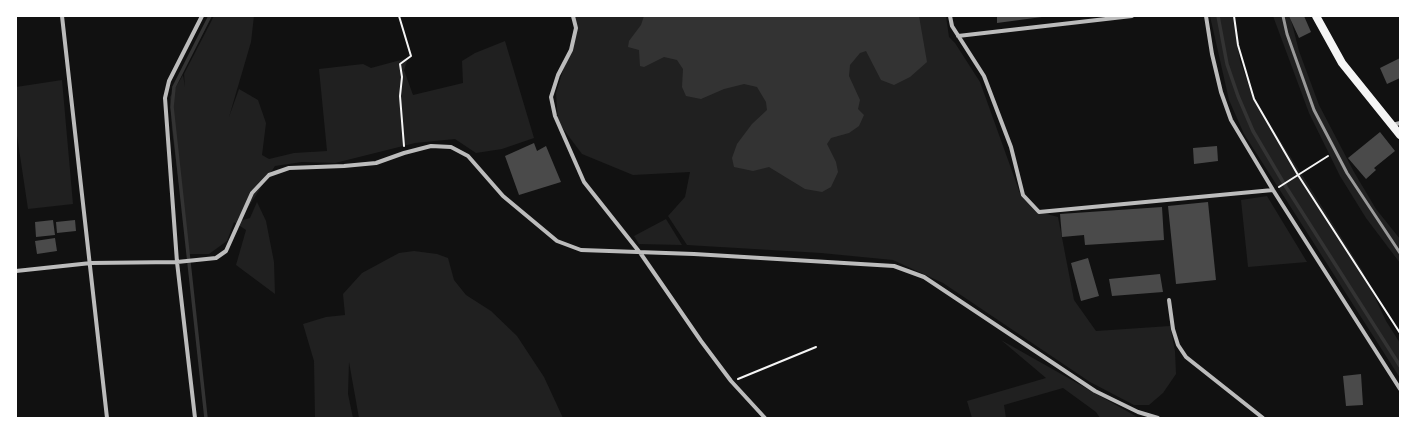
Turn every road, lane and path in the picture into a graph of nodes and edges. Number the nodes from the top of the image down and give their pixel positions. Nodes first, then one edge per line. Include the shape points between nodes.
1 (62, 16) edge
2 (202, 16) edge
3 (399, 16) edge
4 (573, 16) edge
5 (950, 16) edge
6 (1132, 16) edge
7 (1206, 16) edge
8 (1234, 16) edge
9 (1316, 16) edge
10 (958, 36) junction
11 (1396, 124) edge
12 (1400, 135) edge
13 (404, 153) junction
14 (1328, 156) dead end
15 (1297, 175) junction
16 (1274, 190) junction
17 (641, 254) junction
18 (177, 262) junction
19 (91, 263) junction
20 (16, 271) edge
21 (1169, 300) dead end
22 (1400, 333) edge
23 (816, 347) dead end
24 (731, 381) junction
25 (1400, 389) edge
26 (107, 418) edge
27 (195, 418) edge
28 (765, 418) edge
29 (1158, 418) edge
30 (1263, 418) edge

1 - 19 street
2 - 18 street via 169,81 165,98
3 - 13 path via 411,56 400,64
4 - 17 street via 576,28 571,50 558,75 551,97 555,116 584,182
5 - 10 street
6 - 10 street
7 - 16 street via 1221,92 1231,120
8 - 15 path via 1238,45 1254,99
9 - 11 main road via 1342,63
10 - 16 street via 984,76 1012,147 1023,194 1039,212
11 - 12 main road
13 - 17 street via 431,146 450,147 468,156 503,196 558,241 581,250
13 - 18 street via 376,163 289,168 269,175 252,193 226,251 216,258
14 - 15 path
15 - 16 path
15 - 22 path
16 - 25 street
17 - 24 street
17 - 29 street via 694,254 894,266 924,277 1095,392 1138,412
18 - 19 street
18 - 27 street
19 - 20 street
19 - 26 street
21 - 30 street via 1173,329 1186,357
23 - 24 path via 788,356 750,375
24 - 28 street

